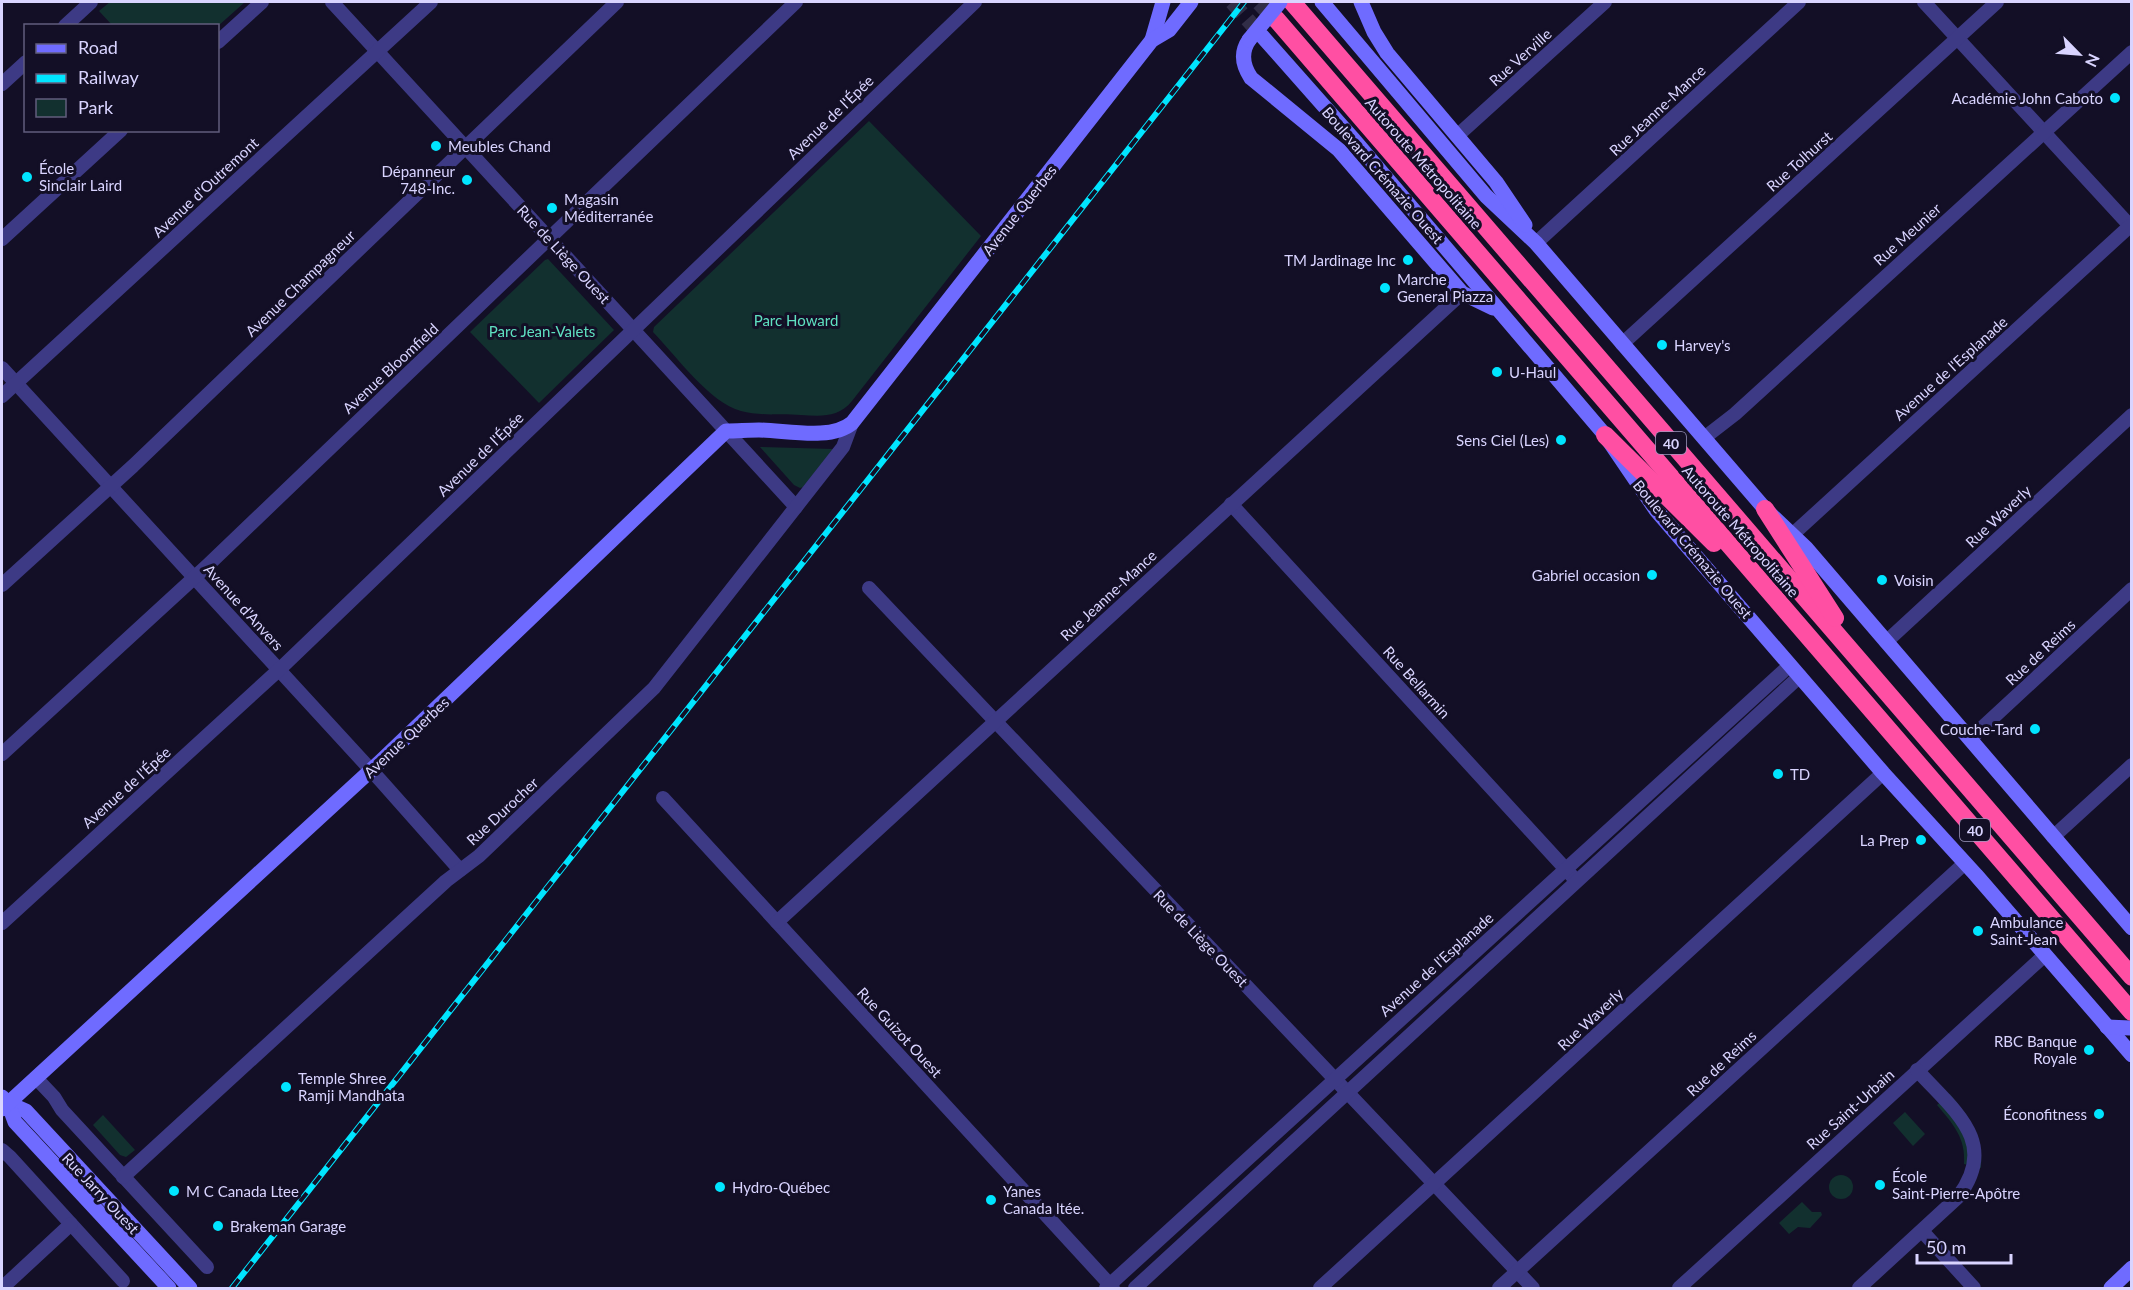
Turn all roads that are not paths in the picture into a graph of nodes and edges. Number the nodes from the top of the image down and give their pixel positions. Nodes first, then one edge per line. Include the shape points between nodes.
1 (91, 2) edge
2 (262, 2) edge
3 (332, 2) edge
4 (431, 2) edge
5 (617, 2) edge
6 (796, 2) edge
7 (975, 2) edge
8 (1163, 2) edge
9 (1191, 2) edge
10 (1292, 2) edge
11 (1322, 2) edge
12 (1361, 2) edge
13 (1605, 2) edge
14 (1799, 2) edge
15 (1924, 2) edge
16 (1997, 2) edge
17 (1278, 10) edge
18 (67, 24) edge
19 (1256, 38) junction
20 (1958, 38) junction
21 (1152, 40) junction
22 (219, 41) edge
23 (378, 51) junction
24 (2132, 52) edge
25 (24, 64) edge
26 (2, 84) edge
27 (119, 132) edge
28 (2043, 132) junction
29 (1457, 136) junction
30 (466, 147) junction
31 (2131, 227) edge
32 (549, 238) junction
33 (2, 240) edge
34 (1536, 243) junction
35 (1462, 293) junction
36 (1499, 311) junction
37 (634, 330) junction
38 (1622, 344) junction
39 (2, 368) edge
40 (16, 383) junction
41 (2, 396) edge
42 (2132, 415) edge
43 (852, 423) junction
44 (726, 431) junction
45 (1605, 435) junction
46 (1704, 438) junction
47 (110, 486) junction
48 (1231, 504) junction
49 (796, 507) junction
50 (1765, 509) junction
51 (1792, 535) junction
52 (195, 577) junction
53 (2, 585) edge
54 (869, 588) dead end
55 (2132, 589) edge
56 (1806, 635) junction
57 (1886, 642) junction
58 (1790, 664) junction
59 (279, 670) junction
60 (1800, 676) junction
61 (1874, 678) junction
62 (995, 721) junction
63 (1970, 739) junction
64 (2, 754) edge
65 (2132, 765) edge
66 (371, 771) junction
67 (1883, 773) junction
68 (663, 798) dead end
69 (2053, 837) junction
70 (1965, 863) junction
71 (1566, 869) junction
72 (460, 870) junction
73 (1577, 882) junction
74 (777, 922) junction
75 (2, 923) edge
76 (2132, 928) edge
77 (2045, 954) junction
78 (2132, 977) edge
79 (2131, 1020) edge
80 (2108, 1027) junction
81 (2132, 1055) edge
82 (1917, 1070) junction
83 (36, 1078) junction
84 (1334, 1079) junction
85 (1348, 1093) junction
86 (4, 1103) edge
87 (2, 1150) edge
88 (123, 1177) junction
89 (1434, 1185) junction
90 (71, 1224) junction
91 (1922, 1232) junction
92 (207, 1267) dead end
93 (2132, 1268) edge
94 (1518, 1272) junction
95 (123, 1281) dead end
96 (1110, 1287) edge
97 (2, 1288) edge
98 (169, 1288) edge
99 (190, 1288) edge
100 (1135, 1288) edge
101 (1320, 1288) edge
102 (1499, 1288) edge
103 (1533, 1288) edge
104 (1679, 1288) edge
105 (1860, 1288) edge
106 (1974, 1288) edge
107 (2111, 1288) edge

1 - 18 street
2 - 22 street
3 - 23 street, Rue de Liège Ouest
4 - 23 street, Avenue d'Outremont
5 - 30 street, Avenue Champagneur
6 - 32 street, Avenue Bloomfield
7 - 37 street, Avenue de l'Épée
8 - 21 main road
9 - 21 main road, Avenue Querbes via 1169,30
10 - 61 highway, Autoroute Métropolitaine / 40
11 - 34 main road via 1486,196
12 - 29 main road via 1387,53
13 - 29 street, Rue Verville
14 - 34 street, Rue Jeanne-Mance
15 - 20 street
16 - 20 street, Rue Tolhurst
17 - 19 main road, bridge
17 - 56 highway, Autoroute Métropolitaine / 40
19 - 35 main road, Boulevard Crémazie Ouest via 1244,50 1251,78 1334,145
19 - 36 main road, Boulevard Crémazie Ouest via 1354,140
20 - 28 street
20 - 38 street, Rue Tolhurst
21 - 43 main road, Avenue Querbes
23 - 30 street, Rue de Liège Ouest
23 - 40 street, Avenue d'Outremont
24 - 28 street, Rue Meunier
25 - 26 street
27 - 33 street
28 - 31 street
28 - 46 street, Rue Meunier
29 - 34 main road via 1499,185
30 - 32 street, Rue de Liège Ouest
30 - 47 street, Avenue Champagneur
31 - 51 street, Avenue de l'Esplanade
32 - 37 street, Rue de Liège Ouest
32 - 52 street, Avenue Bloomfield
34 - 38 main road
35 - 36 main road
35 - 48 street, Rue Jeanne-Mance
36 - 45 main road, Boulevard Crémazie Ouest
37 - 44 street, Rue de Liège Ouest
37 - 59 street, Avenue de l'Épée
38 - 46 main road
39 - 40 street, Avenue d'Anvers
40 - 41 street, Avenue d'Outremont
40 - 47 street, Avenue d'Anvers
42 - 57 street, Rue Waverly
43 - 44 main road via 834,432
43 - 49 street, Rue Durocher via 843,447
44 - 49 street, Rue de Liège Ouest
44 - 66 main road, Avenue Querbes
45 - 56 highway
45 - 58 main road, Boulevard Crémazie Ouest via 1647,499
46 - 50 main road
47 - 52 street, Avenue d'Anvers
47 - 53 street, Avenue Champagneur
48 - 62 street, Rue Jeanne-Mance
48 - 71 street, Rue Bellarmin
49 - 72 street, Rue Durocher via 654,688
50 - 51 main road
50 - 61 highway
51 - 57 main road
52 - 59 street, Avenue d'Anvers
52 - 64 street, Avenue Bloomfield
54 - 62 street, Rue de Liège Ouest
55 - 63 street, Rue de Reims
56 - 79 highway, Autoroute Métropolitaine / 40 via 2013,874
57 - 63 main road
58 - 60 main road, Boulevard Crémazie Ouest
58 - 71 street, Avenue de l'Esplanade
59 - 66 street, Avenue d'Anvers
59 - 75 street, Avenue de l'Épée
60 - 67 main road, Boulevard Crémazie Ouest
60 - 73 street
61 - 78 highway, Autoroute Métropolitaine / 40
62 - 74 street, Rue Jeanne-Mance
62 - 84 street, Rue de Liège Ouest
63 - 69 main road
65 - 69 street
66 - 72 street, Avenue d'Anvers
66 - 83 main road, Avenue Querbes
67 - 70 main road, Boulevard Crémazie Ouest
67 - 89 street, Rue Waverly
68 - 74 street, Rue Guizot Ouest
69 - 76 main road
70 - 77 main road, Boulevard Crémazie Ouest
70 - 94 street, Rue de Reims
71 - 73 street, Rue Bellarmin
71 - 84 street, Avenue de l'Esplanade
72 - 88 street, Rue Durocher
73 - 85 street
74 - 96 street, Rue Guizot Ouest
77 - 80 main road, Boulevard Crémazie Ouest
77 - 82 street, Rue Saint-Urbain
79 - 80 main road
80 - 81 main road, Boulevard Crémazie Ouest
82 - 91 street via 1967,1127 1974,1144 1974,1165 1968,1183
82 - 104 street, Rue Saint-Urbain
83 - 86 main road, Avenue Querbes
83 - 88 street, Rue Jarry Ouest
84 - 85 street, Rue de Liège Ouest
84 - 96 street, Avenue de l'Esplanade
85 - 89 street, Rue de Liège Ouest
85 - 100 street
86 - 98 main road, Rue Jarry Ouest via 15,1122
86 - 99 main road, Rue Jarry Ouest via 27,1112
87 - 90 street
88 - 92 street, Rue Jarry Ouest
89 - 94 street, Rue de Liège Ouest
89 - 101 street, Rue Waverly
90 - 95 street
90 - 97 street
91 - 105 street
91 - 106 street
93 - 107 main road
94 - 102 street, Rue de Reims
94 - 103 street, Rue de Liège Ouest

